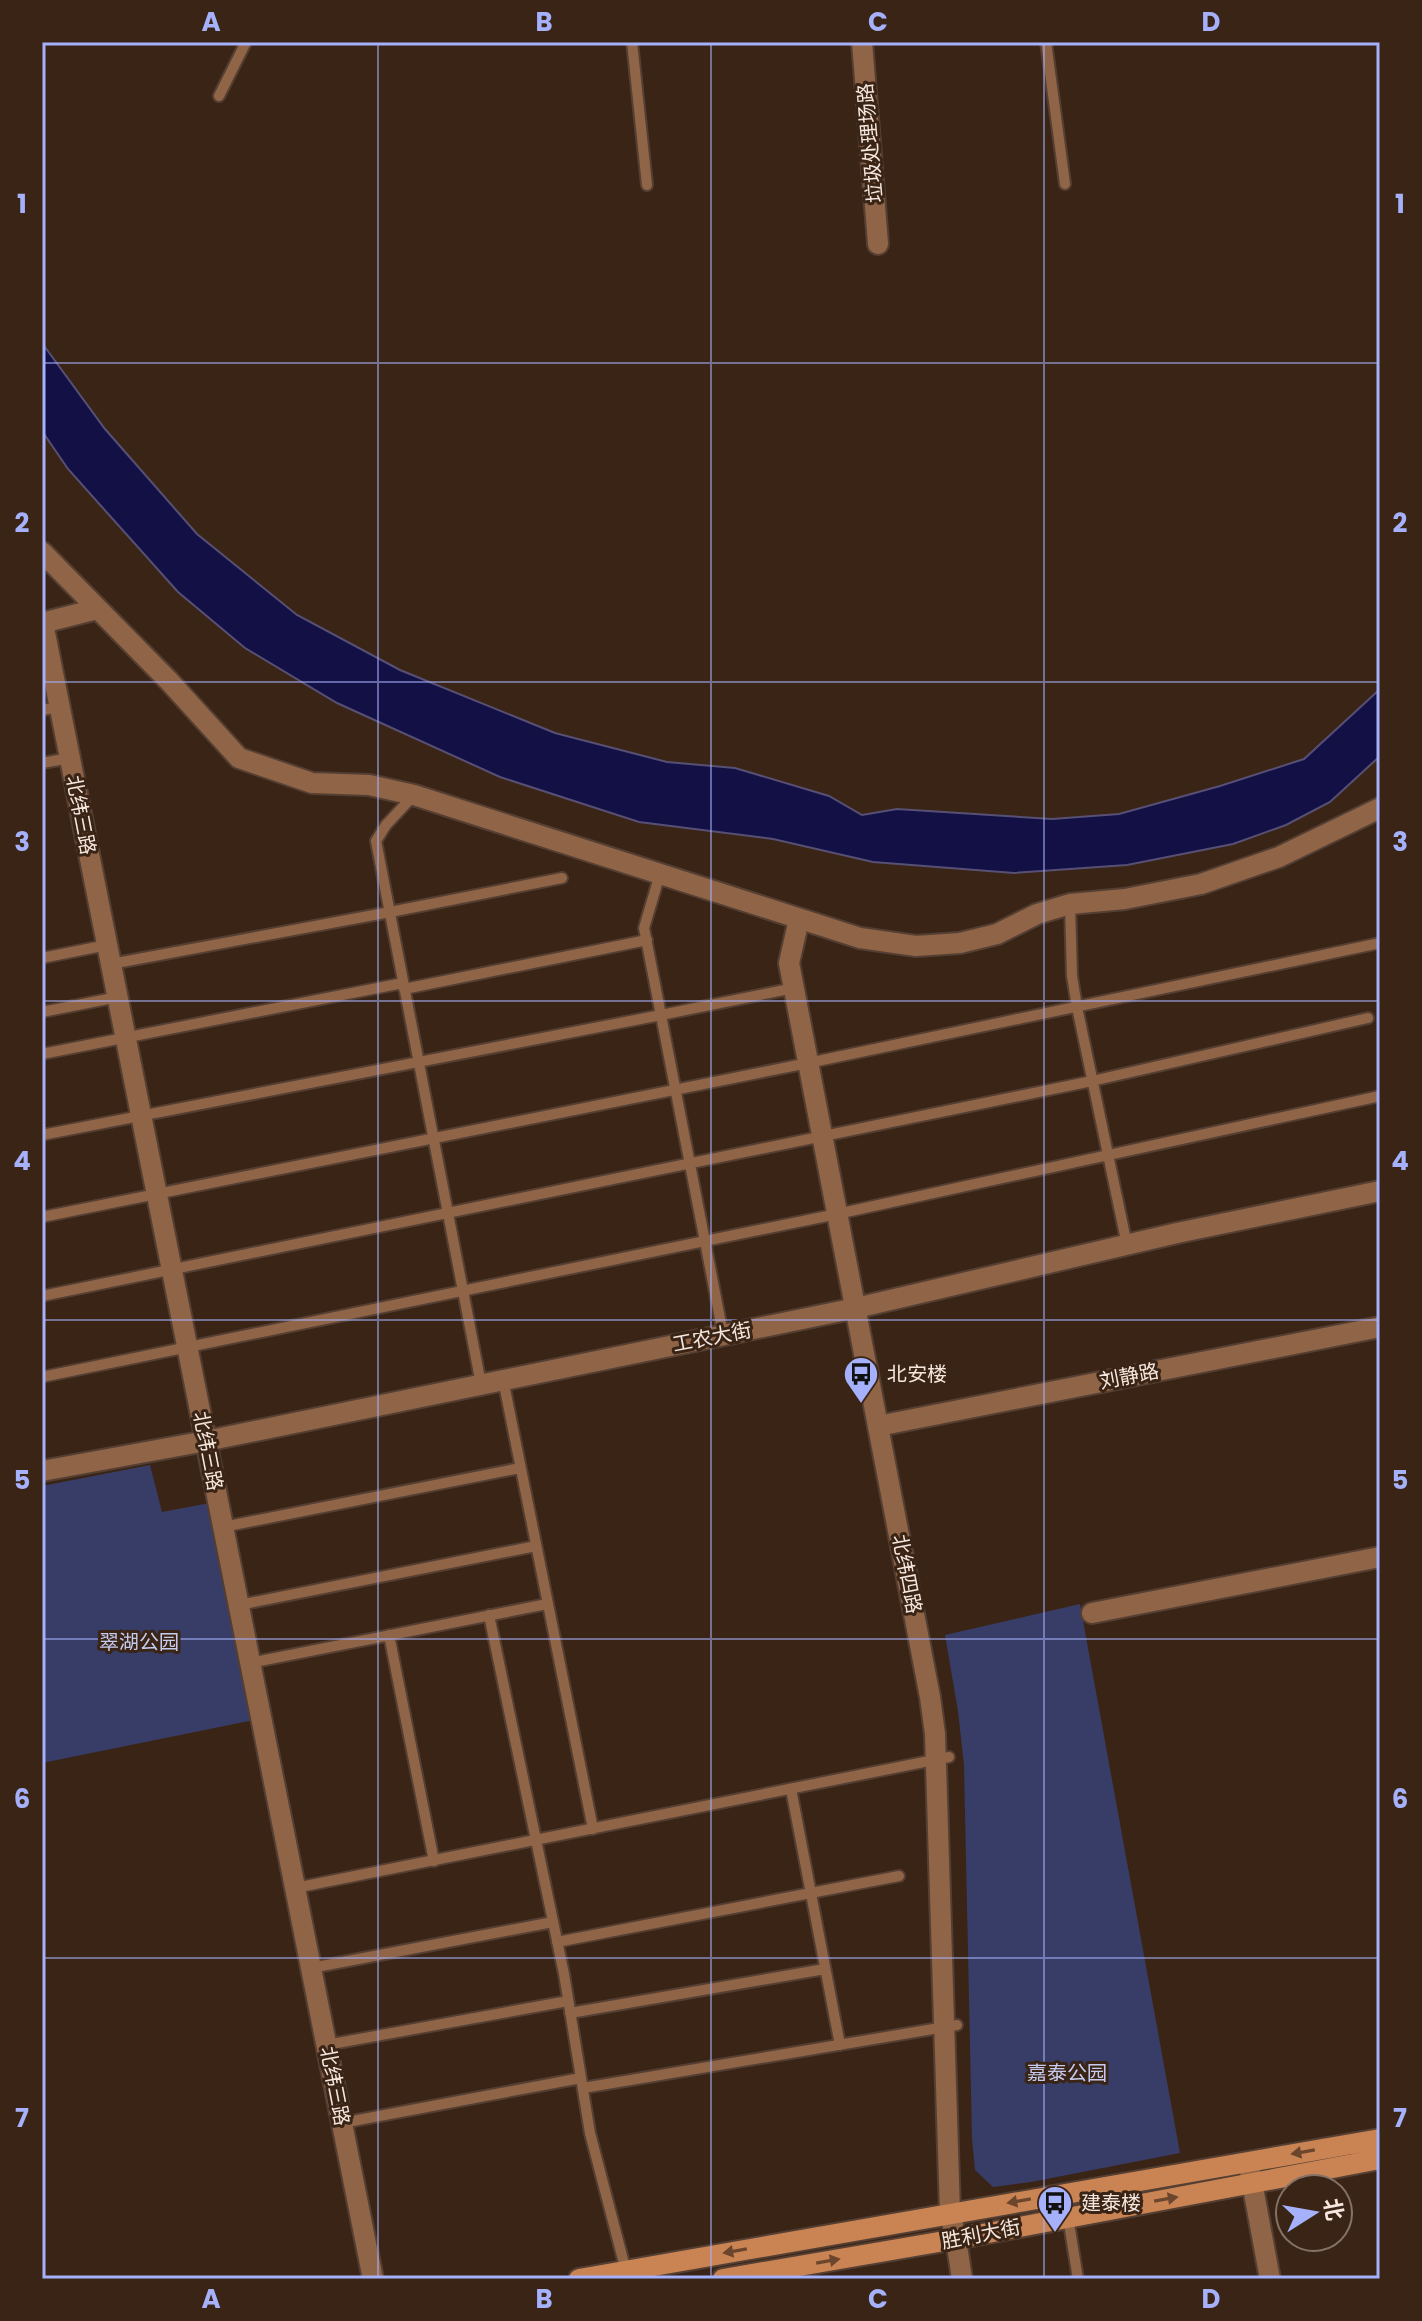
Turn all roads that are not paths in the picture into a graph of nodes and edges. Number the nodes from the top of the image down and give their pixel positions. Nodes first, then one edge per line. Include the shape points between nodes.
1 (246, 42) edge
2 (632, 42) edge
3 (862, 42) edge
4 (1046, 42) edge
5 (219, 96) dead end
6 (1065, 184) dead end
7 (647, 185) dead end
8 (878, 244) dead end
9 (42, 552) edge
10 (97, 609) junction
11 (42, 623) edge
12 (51, 709) edge
13 (70, 758) junction
14 (42, 763) edge
15 (414, 795) junction
16 (1380, 808) edge
17 (660, 874) junction
18 (562, 878) dead end
19 (1070, 904) junction
20 (390, 912) junction
21 (799, 919) junction
22 (647, 940) junction
23 (1380, 943) edge
24 (109, 955) junction
25 (42, 958) edge
26 (404, 986) junction
27 (794, 988) junction
28 (118, 997) junction
29 (1077, 1007) junction
30 (42, 1012) edge
31 (661, 1015) junction
32 (1368, 1018) dead end
33 (125, 1038) junction
34 (42, 1054) edge
35 (419, 1062) junction
36 (808, 1063) junction
37 (1092, 1081) junction
38 (676, 1088) junction
39 (1380, 1096) edge
40 (141, 1116) junction
41 (42, 1135) edge
42 (822, 1136) junction
43 (433, 1137) junction
44 (1108, 1156) junction
45 (690, 1164) junction
46 (1380, 1191) edge
47 (157, 1194) junction
48 (1380, 1201) edge
49 (448, 1214) junction
50 (837, 1214) junction
51 (42, 1217) edge
52 (705, 1241) junction
53 (1127, 1246) junction
54 (172, 1271) junction
55 (463, 1292) junction
56 (42, 1296) edge
57 (862, 1311) junction
58 (1380, 1327) edge
59 (723, 1334) junction
60 (188, 1349) junction
61 (42, 1377) edge
62 (503, 1379) junction
63 (481, 1384) junction
64 (884, 1425) junction
65 (206, 1441) junction
66 (520, 1468) junction
67 (42, 1471) edge
68 (223, 1527) junction
69 (536, 1546) junction
70 (1380, 1557) edge
71 (547, 1604) junction
72 (239, 1605) junction
73 (1092, 1613) dead end
74 (489, 1615) junction
75 (389, 1635) junction
76 (250, 1663) junction
77 (943, 1758) junction
78 (791, 1789) junction
79 (593, 1829) junction
80 (535, 1841) junction
81 (434, 1861) junction
82 (899, 1876) dead end
83 (295, 1888) junction
84 (811, 1893) junction
85 (553, 1922) junction
86 (557, 1942) junction
87 (311, 1968) junction
88 (825, 1969) junction
89 (569, 2007) junction
90 (951, 2026) junction
91 (326, 2045) junction
92 (840, 2045) junction
93 (582, 2083) junction
94 (342, 2123) junction
95 (1380, 2139) edge
96 (1380, 2159) edge
97 (1248, 2162) junction
98 (1252, 2183) junction
99 (956, 2212) junction
100 (1068, 2217) junction
101 (956, 2239) junction
102 (627, 2275) edge
103 (373, 2279) edge
104 (579, 2279) edge
105 (723, 2279) edge
106 (962, 2279) edge
107 (1078, 2279) edge
108 (1270, 2279) edge

1 - 5 lane
2 - 7 lane
3 - 8 street, 垃圾处理场路
4 - 6 lane
9 - 10 street
10 - 11 street
10 - 15 street via 239,758 312,783 369,785
11 - 12 street, 北纬三路
12 - 13 street, 北纬三路
13 - 14 lane
13 - 24 street, 北纬三路
15 - 17 street
15 - 20 lane via 376,841
16 - 19 street via 1279,857 1201,884
17 - 21 street
17 - 22 lane via 644,928
18 - 20 lane
19 - 21 street via 997,934 916,946 860,938
19 - 29 lane
20 - 24 lane
20 - 26 lane
21 - 27 street, 北纬四路 via 789,963
22 - 26 lane
22 - 31 lane
23 - 29 lane
24 - 25 lane
24 - 28 street, 北纬三路
26 - 33 lane
26 - 35 lane
27 - 31 lane
27 - 36 street, 北纬四路
28 - 30 lane
28 - 33 street, 北纬三路
29 - 36 lane
29 - 37 lane
31 - 35 lane
31 - 38 lane
32 - 37 lane
33 - 34 lane
33 - 40 street, 北纬三路
35 - 40 lane
35 - 43 lane
36 - 38 lane
36 - 42 street, 北纬四路
37 - 42 lane
37 - 44 lane
38 - 43 lane
38 - 45 lane
39 - 44 lane
40 - 41 lane
40 - 47 street, 北纬三路
42 - 45 lane
42 - 50 street, 北纬四路
43 - 47 lane
43 - 49 lane
44 - 50 lane
44 - 53 lane
45 - 49 lane
45 - 52 lane
46 - 53 street, 工农大街
47 - 51 lane
47 - 54 street, 北纬三路
48 - 57 street, 工农大街
49 - 54 lane
49 - 55 lane
50 - 52 lane
50 - 57 street, 北纬四路
52 - 55 lane
52 - 59 lane
53 - 57 street, 工农大街
54 - 56 lane
54 - 60 street, 北纬三路
55 - 60 lane
55 - 63 lane
57 - 59 street, 工农大街
57 - 64 street, 北纬四路
58 - 64 street, 刘静路
59 - 62 street, 工农大街
60 - 61 lane
60 - 65 street, 北纬三路
62 - 63 street, 工农大街
62 - 66 lane
63 - 65 street, 工农大街
64 - 77 street, 北纬四路 via 941,1692
65 - 67 street, 工农大街
65 - 68 street, 北纬三路
66 - 68 lane
66 - 69 lane
68 - 72 street, 北纬三路
69 - 71 lane
69 - 72 lane
70 - 73 street
71 - 74 lane
71 - 79 lane
72 - 76 street, 北纬三路
74 - 75 lane
74 - 80 lane
75 - 76 lane
75 - 81 lane
76 - 83 street, 北纬三路
77 - 78 lane
77 - 90 street, 北纬四路
78 - 79 lane
78 - 84 lane
79 - 80 lane
80 - 81 lane
80 - 85 lane
81 - 83 lane
82 - 84 lane
83 - 87 street, 北纬三路
84 - 86 lane
84 - 88 lane
85 - 86 lane
85 - 87 lane
86 - 89 lane
87 - 91 street, 北纬三路
88 - 89 lane
88 - 92 lane
89 - 91 lane
89 - 93 lane
90 - 92 lane
90 - 99 street, 北纬四路
91 - 94 street, 北纬三路
92 - 93 lane
93 - 94 lane
93 - 102 lane
94 - 103 street, 北纬三路
95 -> 97 main road, 胜利大街
96 - 98 main road, 胜利大街
97 - 98 street
97 -> 99 main road, 胜利大街
100 -> 98 main road, 胜利大街
98 - 108 street
99 - 101 street, 北纬四路
99 -> 102 main road, 胜利大街
100 - 101 main road, 胜利大街
100 - 107 lane
105 -> 101 main road, 胜利大街
101 - 106 street, 北纬四路
102 - 104 main road, 胜利大街

